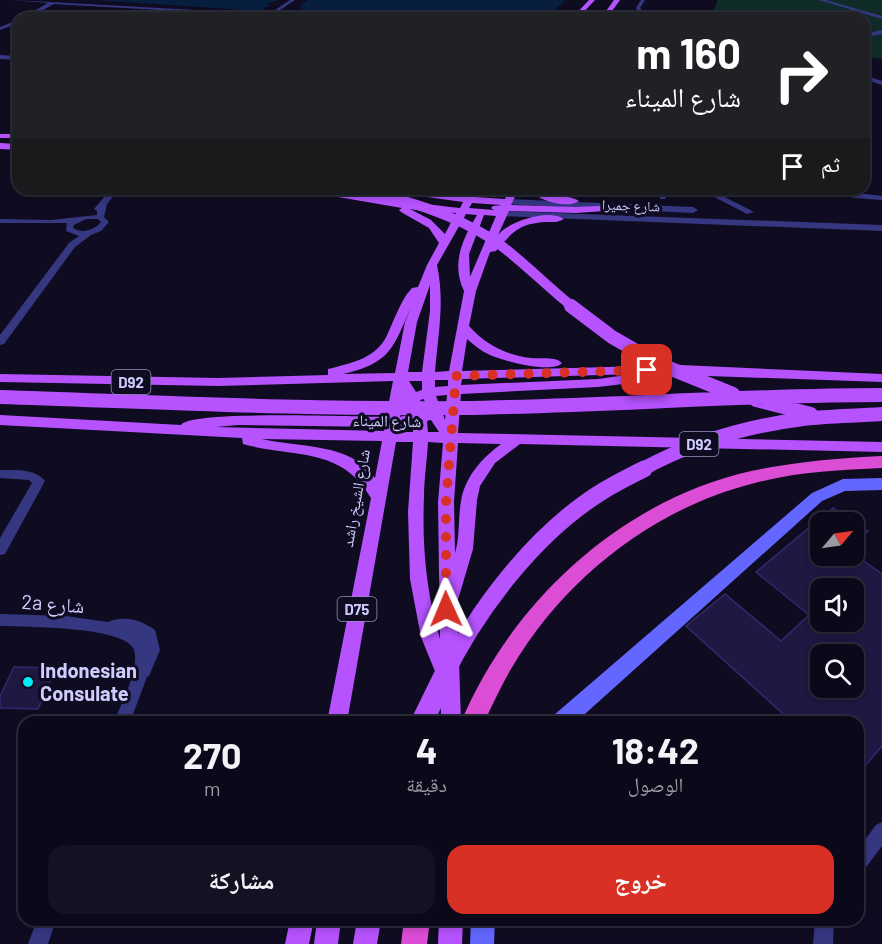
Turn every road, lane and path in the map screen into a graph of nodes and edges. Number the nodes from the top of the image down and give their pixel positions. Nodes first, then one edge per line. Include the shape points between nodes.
1 (14, 0) edge
2 (293, 0) edge
3 (593, 0) edge
4 (643, 0) edge
5 (821, 0) edge
6 (53, 1) edge
7 (594, 10) dead end
8 (34, 12) edge
9 (200, 12) edge
10 (275, 12) edge
11 (581, 12) edge
12 (644, 12) edge
13 (862, 12) edge
14 (110, 195) edge
15 (342, 195) edge
16 (383, 195) edge
17 (433, 195) edge
18 (471, 195) edge
19 (490, 195) edge
20 (511, 195) edge
21 (545, 195) edge
22 (715, 195) edge
23 (847, 195) edge
24 (882, 198) edge
25 (369, 200) junction
26 (103, 204) junction
27 (465, 206) junction
28 (485, 207) junction
29 (619, 207) junction
30 (505, 208) junction
31 (750, 212) junction
32 (100, 217) junction
33 (582, 217) junction
34 (81, 218) junction
35 (882, 218) edge
36 (0, 221) edge
37 (51, 222) junction
38 (882, 228) edge
39 (70, 229) junction
40 (90, 232) junction
41 (444, 242) junction
42 (72, 244) junction
43 (483, 256) junction
44 (432, 265) junction
45 (424, 283) junction
46 (470, 291) junction
47 (464, 327) junction
48 (0, 342) edge
49 (681, 369) junction
50 (631, 370) junction
51 (428, 376) junction
52 (399, 377) junction
53 (0, 378) edge
54 (882, 378) edge
55 (261, 381) junction
56 (454, 388) junction
57 (428, 392) junction
58 (882, 395) edge
59 (413, 396) junction
60 (0, 397) edge
61 (394, 405) junction
62 (882, 414) edge
63 (427, 416) junction
64 (0, 420) edge
65 (882, 420) edge
66 (390, 430) junction
67 (168, 431) junction
68 (232, 434) junction
69 (422, 438) junction
70 (450, 439) junction
71 (516, 440) junction
72 (882, 447) edge
73 (882, 462) edge
74 (0, 474) edge
75 (882, 484) edge
76 (378, 497) junction
77 (0, 550) edge
78 (446, 609) junction
79 (0, 620) edge
80 (450, 688) junction
81 (124, 716) edge
82 (338, 716) edge
83 (425, 716) edge
84 (451, 716) edge
85 (475, 716) edge
86 (568, 716) edge
87 (882, 831) edge
88 (864, 856) edge
89 (45, 926) edge
90 (301, 926) edge
91 (328, 926) edge
92 (368, 926) edge
93 (416, 926) edge
94 (451, 926) edge
95 (483, 926) edge
96 (824, 926) edge
97 (38, 944) edge
98 (297, 944) edge
99 (326, 944) edge
100 (365, 944) edge
101 (414, 944) edge
102 (450, 944) edge
103 (482, 944) edge
104 (823, 944) edge

1 - 6 street
2 - 10 street
3 - 7 main road
3 - 11 main road
4 - 12 street via 638,8
5 - 13 street
6 - 8 street
6 - 9 street
14 - 26 street
15 - 25 main road, شارع جميرا
16 - 65 main road, bridge via 422,205 481,233 606,333 659,364 735,394 799,412
17 - 27 main road, شارع جميرا
18 - 27 main road, شارع الشيخ راشد / D75
19 - 28 main road
20 - 30 main road
21 - 29 main road
22 - 31 street
23 - 24 street
25 - 27 main road, شارع جميرا
25 - 41 main road via 425,220
26 - 32 street
26 - 34 street
27 - 28 main road, شارع جميرا
27 - 41 main road, شارع الشيخ راشد / D75
28 - 30 main road, شارع جميرا
28 - 46 main road via 462,260
29 - 30 main road
29 - 31 street, شارع جميرا
30 - 33 street, شارع جميرا
30 - 43 main road
31 - 35 street, شارع جميرا
32 - 34 street
32 - 40 street via 105,224
33 - 38 street, شارع جميرا
33 - 43 main road via 520,224 507,231
34 - 37 street
34 - 39 street
36 - 37 street
37 - 39 street
39 - 40 street
39 - 42 street
40 - 42 street
41 - 44 main road, شارع الشيخ راشد / D75
42 - 48 street
43 - 46 main road
44 - 45 main road, شارع الشيخ راشد / D75
44 - 51 main road via 438,301
45 - 52 main road, شارع الشيخ راشد / D75
45 - 55 main road via 404,306 390,342 370,360 342,370
46 - 47 main road
47 - 50 main road via 482,345 512,358
47 - 56 main road
49 - 50 main road, D92
49 - 54 main road, D92
49 - 56 main road via 616,382
50 - 56 main road, D92
51 - 52 main road, D92
51 - 56 main road, D92
51 - 57 main road
52 - 55 main road, D92
52 - 59 main road
52 - 61 main road, شارع الشيخ راشد / D75
53 - 55 main road, D92
56 - 57 main road
56 - 63 main road
56 - 70 main road
57 - 59 main road
57 - 63 main road
58 - 60 main road, bridge via 784,394 403,409
59 - 61 main road
59 - 63 main road
61 - 66 main road, شارع الشيخ راشد / D75
62 - 83 main road, bridge via 799,420 732,433 678,451 611,484 550,531 493,594 458,647
63 - 66 main road
63 - 69 main road
63 - 70 main road
64 - 67 main road, شارع الميناء / D92
66 - 67 main road via 238,420
66 - 68 main road, شارع الميناء / D92
66 - 69 main road, شارع الميناء / D92
66 - 76 main road, شارع الشيخ راشد / D75
67 - 68 main road, شارع الميناء / D92
68 - 76 main road via 261,444 316,451 342,459 364,474
69 - 70 main road, شارع الميناء / D92
69 - 80 main road via 416,496 418,583 432,644
70 - 71 main road, شارع الميناء / D92
70 - 78 main road
71 - 72 main road, شارع الميناء / D92
71 - 78 main road via 490,459 473,485 464,556
73 - 85 highway via 817,465 740,480 672,506 629,530 580,567 532,620 502,664
74 - 77 street via 31,476 39,481
75 - 86 main road via 843,485 817,496
76 - 82 main road, شارع الشيخ راشد / D75
78 - 80 main road
79 - 81 street, 2a شارع via 103,627 144,639 136,683
80 - 84 main road
87 - 88 street
89 - 97 street
90 - 98 main road
91 - 99 main road
92 - 100 main road
93 - 101 highway
94 - 102 main road
95 - 103 main road
96 - 104 street

